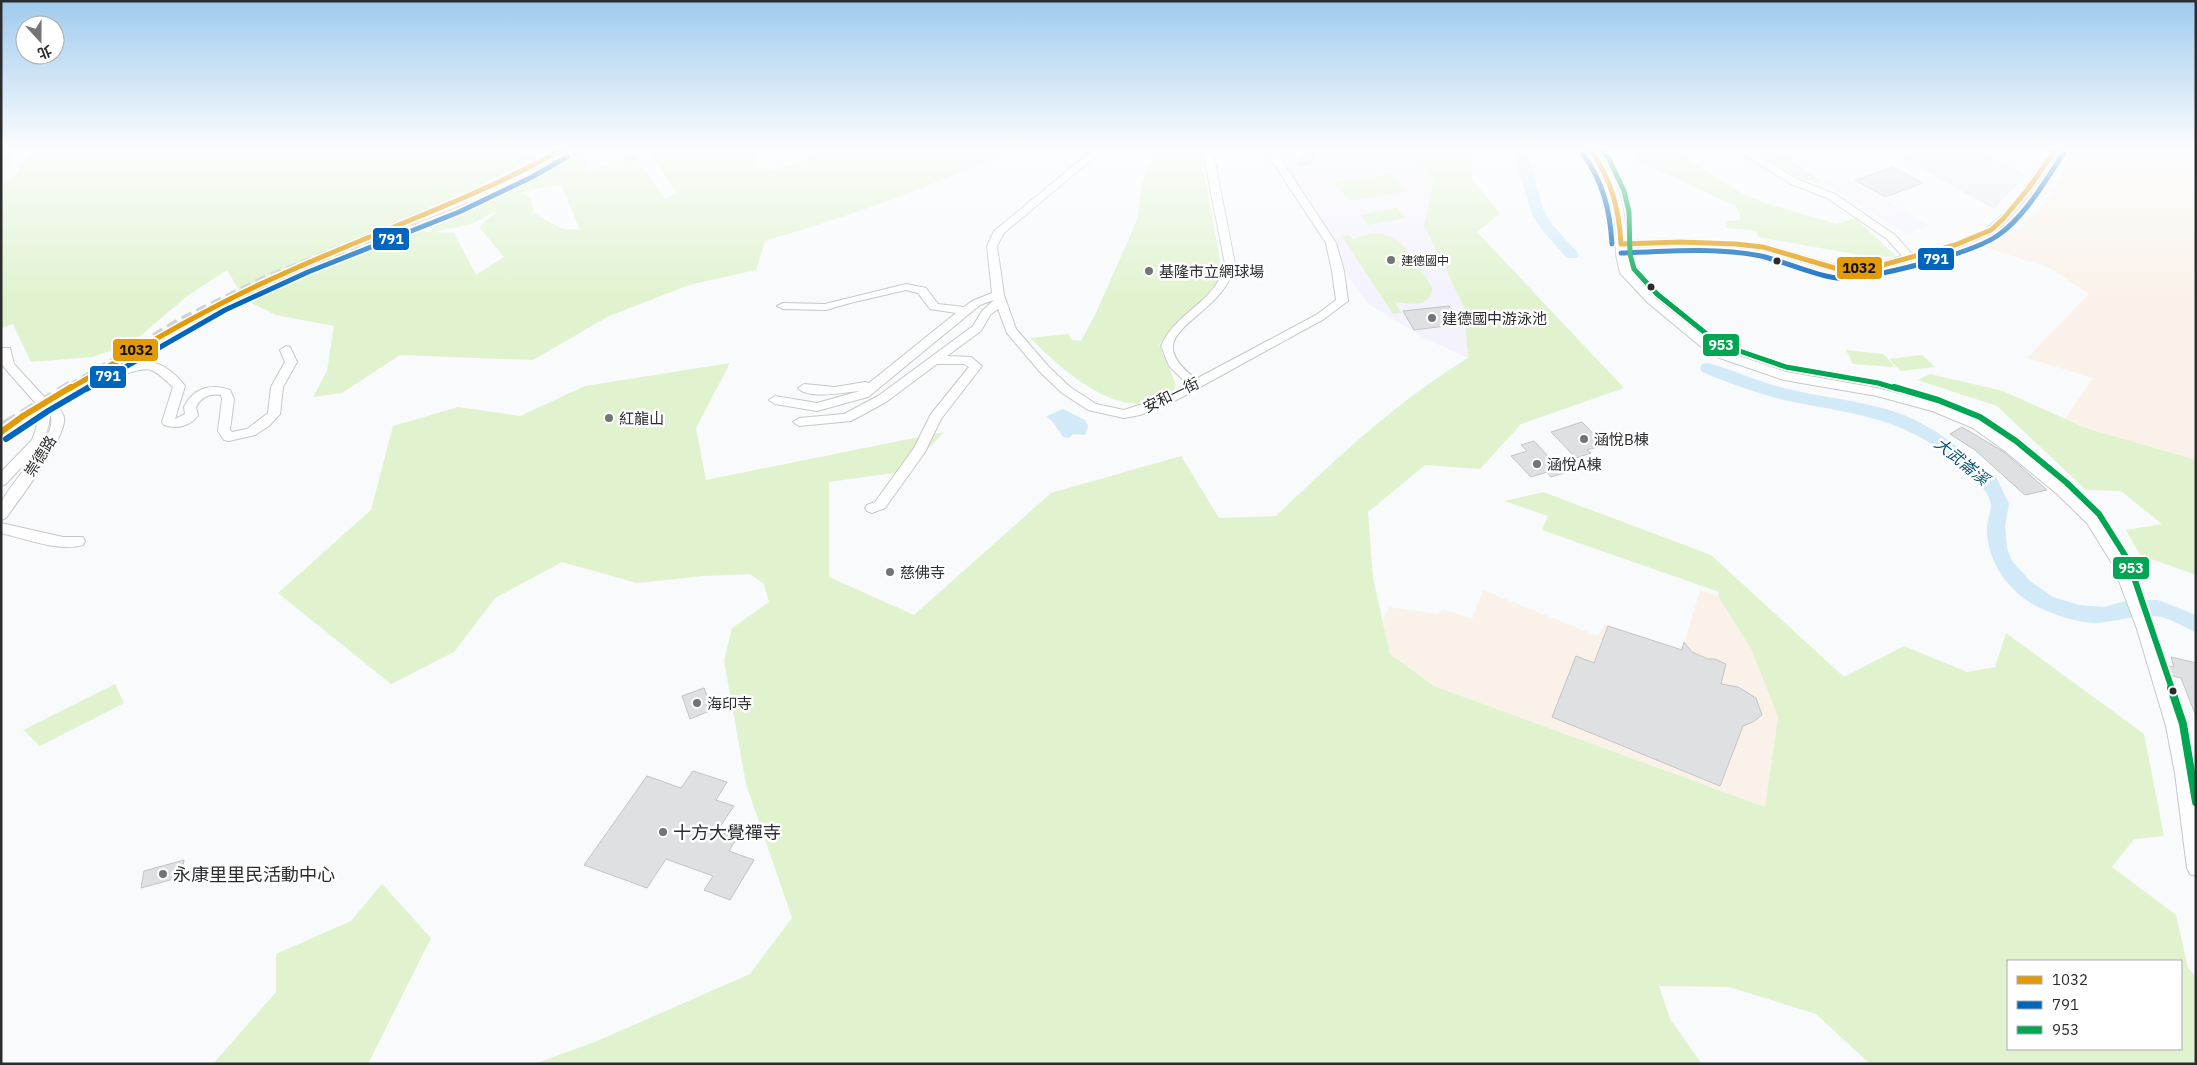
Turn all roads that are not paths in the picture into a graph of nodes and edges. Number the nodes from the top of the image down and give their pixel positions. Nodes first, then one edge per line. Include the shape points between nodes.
1 (471, 199) edge
2 (1038, 199) edge
3 (1217, 199) edge
4 (1301, 199) edge
5 (1617, 199) edge
6 (1835, 199) edge
7 (2020, 199) edge
8 (417, 219) tunnel mouth
9 (1621, 244) junction
10 (1910, 258) junction
11 (999, 299) junction
12 (783, 306) dead end
13 (966, 311) junction
14 (286, 350) dead end
15 (6, 351) dead end
16 (936, 360) junction
17 (5, 368) edge
18 (876, 384) junction
19 (1195, 384) junction
20 (804, 388) dead end
21 (775, 400) dead end
22 (45, 406) junction
23 (799, 422) dead end
24 (1, 481) edge
25 (872, 508) dead end
26 (1, 515) edge
27 (1, 528) edge
28 (78, 541) dead end
29 (2196, 868) edge

1 - 8 street
2 - 11 street, 安和一街 via 999,231 992,246
3 - 19 street via 1230,264 1229,274 1210,300 1174,332 1167,346 1172,363
4 - 19 street, 安和一街 via 1331,244 1342,301 1320,317
5 - 9 street
6 - 10 street via 1891,237
7 - 10 street via 1991,230
9 - 10 street via 1680,242 1763,247 1838,269 1872,268
9 - 29 street via 1626,273 1639,288 1681,327 1715,352 1784,376 1877,392 1936,408 1976,424 2061,490 2092,520 2120,564 2174,726
11 - 13 street via 976,303
11 - 16 street via 977,328
11 - 19 street, 安和一街 via 1011,330 1044,369 1066,390 1092,407 1124,414 1136,412
12 - 13 street via 826,307 906,287 922,290 934,307
13 - 18 street
14 - 22 street via 291,362 277,386 274,414 251,432 240,435 229,437 224,431 228,399 226,392 221,390 211,390 192,400 192,415 187,421 168,422 179,386 163,371 150,365 134,367
15 - 17 street, 崇德路
16 - 23 street via 882,399 847,418
16 - 25 street via 967,360 976,366 935,417 920,449 880,504
17 - 22 street, 崇德路
18 - 20 street via 835,391
18 - 21 street via 864,394 817,407
22 - 24 street via 38,441
22 - 26 street, 崇德路 via 54,410 58,418 56,430
27 - 28 street via 62,542

